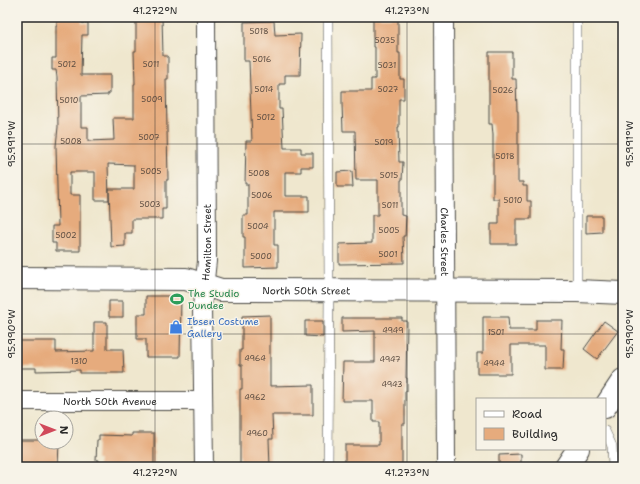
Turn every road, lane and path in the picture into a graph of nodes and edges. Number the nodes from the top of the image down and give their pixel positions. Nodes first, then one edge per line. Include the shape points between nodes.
1 (206, 17) edge
2 (328, 17) edge
3 (444, 17) edge
4 (577, 17) edge
5 (17, 278) edge
6 (204, 285) junction
7 (623, 288) edge
8 (329, 291) junction
9 (445, 291) junction
10 (587, 292) junction
11 (623, 293) edge
12 (623, 380) edge
13 (17, 401) edge
14 (203, 401) junction
15 (606, 406) edge
16 (606, 433) edge
17 (577, 450) edge
18 (204, 467) edge
19 (328, 467) edge
20 (446, 467) edge
21 (566, 467) edge
22 (613, 467) edge

1 - 6 street, Hamilton Street via 207,261
2 - 8 lane
3 - 9 street, Charles Street
4 - 10 lane
5 - 6 street, North 50th Street via 186,279
6 - 8 street, North 50th Street via 222,290
6 - 14 street, Hamilton Street
7 - 10 street, North 50th Street
8 - 9 street, North 50th Street
8 - 19 lane
9 - 10 street, North 50th Street
9 - 20 street, Charles Street
10 - 11 street, North 50th Street
12 - 15 street
13 - 14 street, North 50th Avenue
14 - 18 street, Hamilton Street
16 - 22 lane via 612,446
17 - 21 street

